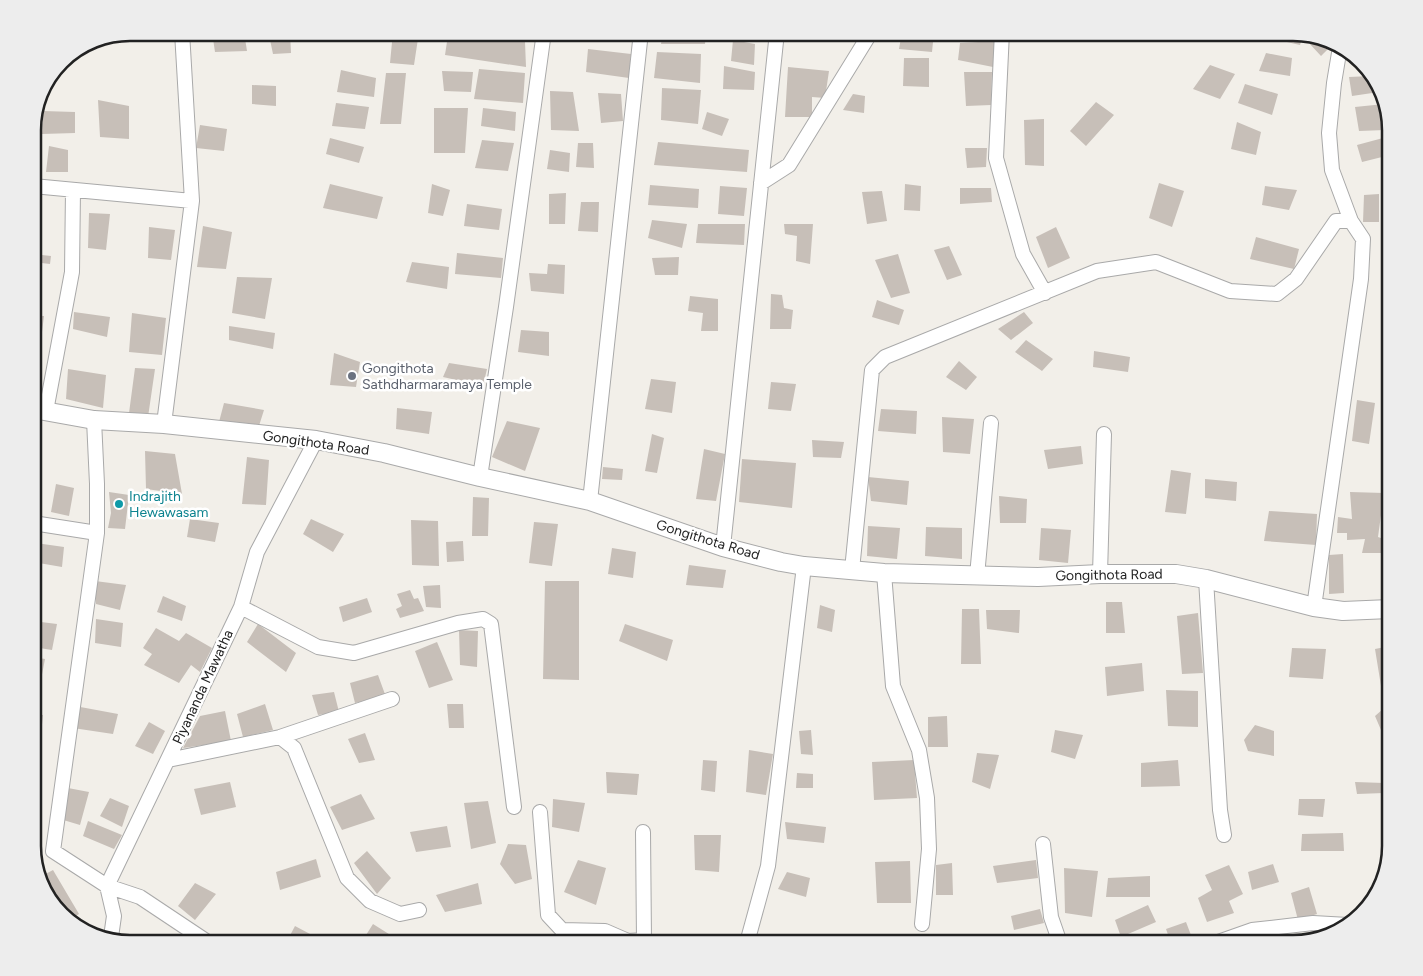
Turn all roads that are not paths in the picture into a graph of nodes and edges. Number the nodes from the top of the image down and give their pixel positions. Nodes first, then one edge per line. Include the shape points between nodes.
1 (183, 41) edge
2 (543, 41) edge
3 (640, 41) edge
4 (775, 41) edge
5 (866, 41) edge
6 (1002, 41) edge
7 (1339, 54) edge
8 (761, 183) junction
9 (41, 187) edge
10 (73, 190) junction
11 (192, 201) junction
12 (1351, 221) junction
13 (1045, 293) junction
14 (41, 402) edge
15 (41, 410) edge
16 (94, 420) junction
17 (991, 423) dead end
18 (164, 424) junction
19 (1104, 434) dead end
20 (316, 440) junction
21 (480, 477) junction
22 (590, 501) junction
23 (41, 524) edge
24 (97, 533) junction
25 (723, 547) junction
26 (804, 566) junction
27 (852, 570) junction
28 (884, 573) junction
29 (1100, 574) junction
30 (977, 576) junction
31 (1206, 579) junction
32 (241, 607) junction
33 (1314, 607) junction
34 (1382, 609) edge
35 (392, 699) dead end
36 (280, 737) junction
37 (168, 760) junction
38 (514, 807) dead end
39 (540, 812) dead end
40 (643, 832) dead end
41 (1224, 835) dead end
42 (1043, 844) dead end
43 (107, 886) junction
44 (419, 910) dead end
45 (922, 924) dead end
46 (1334, 925) edge
47 (112, 933) edge
48 (196, 935) edge
49 (613, 935) edge
50 (649, 935) edge
51 (749, 935) edge
52 (1057, 935) edge
53 (1239, 935) edge

1 - 11 street
2 - 21 street
3 - 22 street
4 - 8 street
5 - 8 street via 789,165
6 - 13 street via 996,158 1023,254
7 - 12 street via 1328,133 1332,170
8 - 25 street
9 - 10 street
10 - 11 street
10 - 14 street via 72,272
11 - 18 street
12 - 13 street via 1336,221 1296,279 1277,294 1230,291 1156,262 1097,271
12 - 33 street via 1363,239 1360,279
13 - 27 street via 885,357 872,370
15 - 16 street, Gongithota Road
16 - 18 street, Gongithota Road
16 - 24 street
17 - 30 street
18 - 20 street, Gongithota Road
19 - 29 street
20 - 21 street, Gongithota Road
20 - 32 street, Piyananda Mawatha via 257,552
21 - 22 street, Gongithota Road
22 - 25 street, Gongithota Road
23 - 24 street
24 - 43 street via 53,851
25 - 26 street, Gongithota Road
26 - 27 street, Gongithota Road
26 - 51 street via 768,866
27 - 28 street, Gongithota Road
28 - 30 street, Gongithota Road
28 - 45 street via 893,686 919,750 927,798 929,849
29 - 30 street, Gongithota Road via 1038,578
29 - 31 street, Gongithota Road via 1176,574
31 - 33 street, Gongithota Road
31 - 41 street
32 - 37 street, Piyananda Mawatha
32 - 38 street via 318,647 354,653 458,623 483,619 491,624
33 - 34 street, Gongithota Road via 1343,611
35 - 36 street
36 - 37 street
36 - 44 street via 294,748 347,878 370,902 400,914
37 - 43 street, Piyananda Mawatha
39 - 49 street via 548,915 562,930 605,931
40 - 50 street
42 - 52 street via 1051,917
43 - 47 street via 114,916
43 - 48 street via 140,897
46 - 53 street via 1252,930

